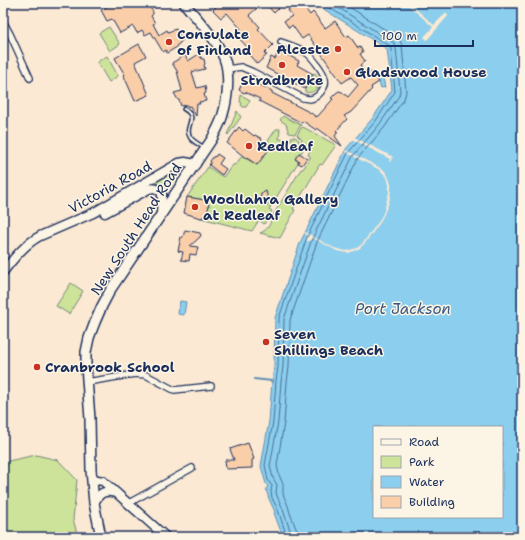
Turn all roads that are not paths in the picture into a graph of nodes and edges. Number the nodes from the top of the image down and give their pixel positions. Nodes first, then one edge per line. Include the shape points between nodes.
1 (184, 3) edge
2 (3, 22) edge
3 (280, 42) dead end
4 (227, 69) junction
5 (30, 78) dead end
6 (184, 109) dead end
7 (205, 149) junction
8 (196, 164) junction
9 (161, 215) junction
10 (59, 228) junction
11 (3, 272) edge
12 (87, 382) junction
13 (211, 386) dead end
14 (192, 468) dead end
15 (92, 479) junction
16 (117, 493) junction
17 (94, 503) junction
18 (129, 503) junction
19 (101, 537) edge
20 (166, 537) edge

1 - 4 main road, New South Head Road via 216,44 224,57
2 - 5 street
3 - 4 street via 306,53 324,74 326,85 317,96 311,99 303,98 241,67
4 - 7 main road, New South Head Road via 226,103 223,114
6 - 7 lane via 191,117 188,132 191,139
7 - 8 main road, New South Head Road
8 - 9 main road, New South Head Road
8 - 10 street, Victoria Road via 179,163 101,209
9 - 10 street via 162,194 156,188 151,188 98,216
9 - 12 main road, New South Head Road via 102,306 86,352
10 - 11 street, Victoria Road via 34,239
12 - 13 street via 135,374 146,375 174,390
12 - 15 main road, New South Head Road
14 - 18 street
15 - 16 street via 103,481
15 - 17 main road, New South Head Road
16 - 17 street via 104,492
16 - 18 street
17 - 19 main road, New South Head Road
18 - 20 street

